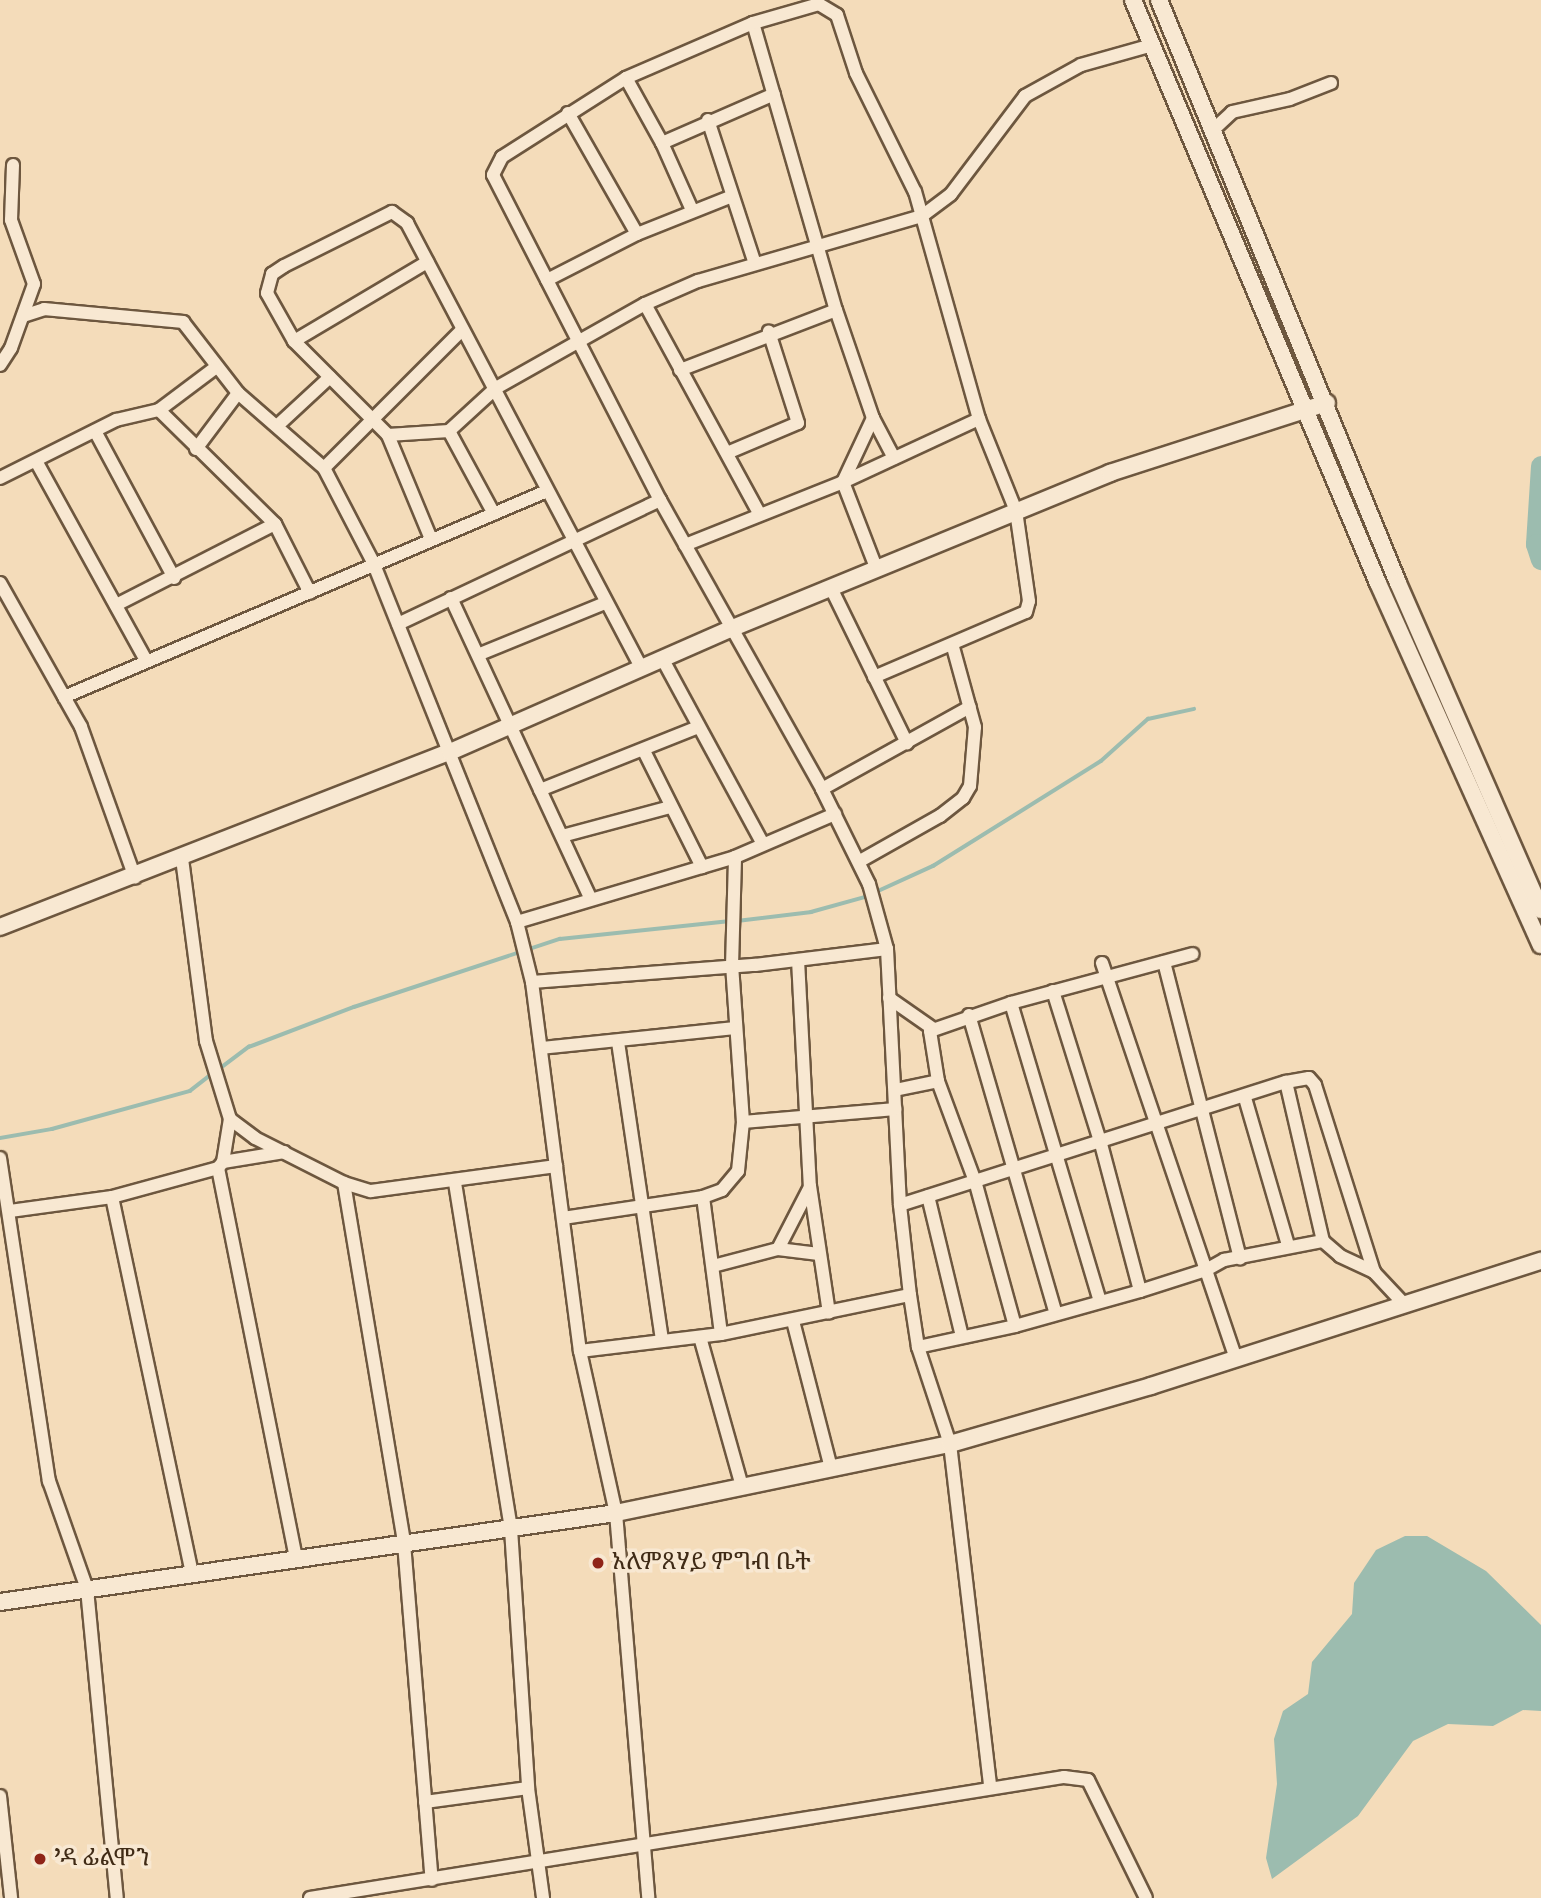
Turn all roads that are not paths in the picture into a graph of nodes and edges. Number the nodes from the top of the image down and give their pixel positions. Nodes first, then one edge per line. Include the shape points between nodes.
1 (1133, 0) edge
2 (1159, 0) edge
3 (753, 23) junction
4 (1152, 44) junction
5 (626, 78) junction
6 (1331, 83) dead end
7 (774, 94) junction
8 (568, 113) junction
9 (708, 120) junction
10 (1213, 130) junction
11 (662, 143) junction
12 (13, 164) dead end
13 (730, 197) junction
14 (692, 210) junction
15 (922, 216) junction
16 (637, 233) junction
17 (817, 248) junction
18 (427, 262) junction
19 (755, 264) junction
20 (547, 280) junction
21 (645, 304) junction
22 (836, 310) junction
23 (23, 316) junction
24 (461, 331) junction
25 (769, 332) junction
26 (294, 341) junction
27 (581, 341) junction
28 (0, 365) edge
29 (215, 368) junction
30 (680, 370) junction
31 (330, 377) junction
32 (496, 388) junction
33 (238, 393) junction
34 (1326, 403) junction
35 (159, 410) junction
36 (1303, 410) junction
37 (374, 417) junction
38 (873, 418) junction
39 (979, 419) junction
40 (277, 426) junction
41 (94, 431) junction
42 (449, 431) junction
43 (388, 435) junction
44 (196, 449) junction
45 (727, 453) junction
46 (894, 458) junction
47 (36, 461) junction
48 (324, 468) junction
49 (0, 478) edge
50 (843, 482) junction
51 (547, 491) junction
52 (660, 500) junction
53 (1016, 511) junction
54 (759, 513) junction
55 (495, 514) junction
56 (275, 524) junction
57 (431, 539) junction
58 (574, 544) junction
59 (685, 545) junction
60 (373, 562) junction
61 (877, 570) junction
62 (174, 578) junction
63 (0, 583) edge
64 (831, 588) junction
65 (310, 593) junction
66 (451, 598) junction
67 (605, 603) junction
68 (116, 605) junction
69 (398, 624) junction
70 (730, 629) junction
71 (953, 647) junction
72 (480, 654) junction
73 (146, 660) junction
74 (663, 660) junction
75 (642, 669) junction
76 (874, 677) junction
77 (64, 697) junction
78 (971, 707) junction
79 (511, 724) junction
80 (698, 727) junction
81 (907, 743) junction
82 (644, 751) junction
83 (450, 752) junction
84 (1465, 762) junction
85 (822, 789) junction
86 (540, 790) junction
87 (670, 807) junction
88 (835, 814) junction
89 (562, 836) junction
90 (762, 842) junction
91 (735, 857) junction
92 (182, 859) junction
93 (860, 861) junction
94 (702, 867) junction
95 (135, 878) junction
96 (590, 898) junction
97 (1541, 910) edge
98 (517, 922) junction
99 (0, 928) edge
100 (1541, 945) edge
101 (887, 949) junction
102 (1193, 954) dead end
103 (798, 960) junction
104 (1164, 962) junction
105 (1102, 963) dead end
106 (732, 966) junction
107 (1107, 978) junction
108 (532, 982) junction
109 (1053, 991) junction
110 (889, 998) junction
111 (1011, 1003) junction
112 (969, 1015) junction
113 (734, 1028) junction
114 (932, 1028) junction
115 (618, 1042) junction
116 (541, 1048) junction
117 (938, 1080) junction
118 (1286, 1083) junction
119 (895, 1090) junction
120 (1245, 1098) junction
121 (895, 1109) junction
122 (1204, 1110) junction
123 (230, 1119) junction
124 (807, 1119) junction
125 (743, 1122) junction
126 (1157, 1126) junction
127 (1101, 1144) junction
128 (284, 1152) junction
129 (0, 1157) edge
130 (1056, 1158) junction
131 (220, 1165) junction
132 (556, 1166) junction
133 (1017, 1171) junction
134 (455, 1182) junction
135 (344, 1183) junction
136 (976, 1184) junction
137 (810, 1186) junction
138 (928, 1196) junction
139 (112, 1197) junction
140 (704, 1197) junction
141 (641, 1205) junction
142 (900, 1205) junction
143 (10, 1211) junction
144 (563, 1218) junction
145 (1323, 1241) junction
146 (1289, 1245) junction
147 (778, 1249) junction
148 (817, 1254) junction
149 (1240, 1258) junction
150 (1541, 1261) edge
151 (713, 1266) junction
152 (1206, 1270) junction
153 (1374, 1272) junction
154 (1140, 1291) junction
155 (910, 1295) junction
156 (1100, 1301) junction
157 (1403, 1303) junction
158 (829, 1313) junction
159 (1056, 1314) junction
160 (793, 1321) junction
161 (1015, 1326) junction
162 (721, 1334) junction
163 (700, 1337) junction
164 (962, 1338) junction
165 (662, 1341) junction
166 (918, 1347) junction
167 (580, 1351) junction
168 (1236, 1359) junction
169 (950, 1444) junction
170 (831, 1468) junction
171 (742, 1486) junction
172 (616, 1513) junction
173 (511, 1529) junction
174 (404, 1543) junction
175 (296, 1558) junction
176 (192, 1572) junction
177 (87, 1589) junction
178 (0, 1602) edge
179 (990, 1787) junction
180 (528, 1788) junction
181 (0, 1796) edge
182 (425, 1802) junction
183 (640, 1842) junction
184 (538, 1861) junction
185 (432, 1880) junction
186 (11, 1898) edge
187 (117, 1898) edge
188 (310, 1898) edge
189 (543, 1898) edge
190 (648, 1898) edge
191 (1146, 1898) edge

1 - 4 street
2 - 10 street
3 - 5 street
3 - 7 street
3 - 15 street via 818,5 837,15 856,73 897,150
4 - 15 street via 1082,65 1025,96 951,194
4 - 36 street
5 - 8 street
5 - 11 street
6 - 10 street via 1290,99 1232,112
7 - 9 street
7 - 17 street
8 - 16 street
8 - 20 street via 502,157 494,175
9 - 11 street
9 - 13 street
10 - 34 street
11 - 14 street
12 - 23 street via 11,220 33,278
13 - 14 street
13 - 19 street
14 - 16 street
15 - 17 street
15 - 39 street
16 - 20 street
17 - 19 street
17 - 22 street
18 - 24 street
18 - 26 street
18 - 26 street via 407,223 392,212 284,266 272,274 267,293
19 - 21 street via 698,281
20 - 27 street
21 - 27 street
21 - 30 street
22 - 25 street
22 - 38 street
23 - 28 street
23 - 29 street via 44,309 183,322
24 - 32 street
24 - 37 street
25 - 30 street
25 - 45 street via 798,423
26 - 31 street
27 - 32 street
27 - 52 street
29 - 33 street
29 - 35 street
30 - 45 street
31 - 37 street
31 - 40 street
32 - 42 street
32 - 51 street
33 - 40 street
33 - 44 street
34 - 36 street
34 - 84 street
35 - 41 street via 116,420
35 - 44 street
36 - 53 street via 1111,473
36 - 84 street
37 - 43 street
37 - 48 street
38 - 46 street
38 - 50 street
39 - 46 street
39 - 53 street
40 - 48 street
41 - 47 street
41 - 62 street
42 - 43 street
42 - 55 street
43 - 57 street
44 - 56 street
45 - 54 street
46 - 50 street
47 - 49 street
47 - 68 street
48 - 60 street
50 - 54 street
50 - 61 street
51 - 55 street
51 - 58 street
52 - 58 street
52 - 59 street
53 - 61 street
53 - 71 street via 1028,608
54 - 59 street
55 - 57 street
56 - 62 street
56 - 65 street
57 - 60 street
58 - 66 street
58 - 67 street
59 - 70 street
60 - 65 street
60 - 69 street
61 - 64 street
62 - 68 street
63 - 77 street
64 - 70 street
64 - 76 street
65 - 73 street
66 - 69 street
66 - 72 street
67 - 72 street
67 - 75 street
68 - 73 street
69 - 83 street
70 - 74 street
70 - 85 street
71 - 76 street
71 - 78 street
72 - 79 street
73 - 77 street
74 - 75 street
74 - 80 street
75 - 79 street
76 - 81 street
77 - 95 street via 81,727
78 - 81 street
78 - 93 street via 976,741 973,773 963,798
79 - 83 street
79 - 86 street
80 - 82 street
80 - 90 street
81 - 85 street
82 - 86 street
82 - 87 street
83 - 92 street
83 - 98 street
84 - 97 street
84 - 100 street
85 - 88 street
86 - 89 street
87 - 89 street
87 - 94 street
88 - 90 street
88 - 93 street
89 - 96 street
90 - 91 street
91 - 94 street
91 - 106 street
92 - 95 street
92 - 123 street via 206,1041
93 - 101 street
94 - 96 street
95 - 99 street
96 - 98 street
98 - 108 street
101 - 103 street
101 - 110 street
102 - 104 street
103 - 106 street
103 - 124 street
104 - 107 street
104 - 122 street
105 - 107 street
106 - 108 street
106 - 113 street
107 - 109 street
107 - 126 street
108 - 116 street
109 - 111 street
109 - 127 street
110 - 114 street
110 - 119 street
111 - 112 street
111 - 130 street
112 - 114 street
112 - 133 street
113 - 115 street
113 - 125 street
114 - 117 street via 929,1033
115 - 116 street
115 - 141 street
116 - 132 street
117 - 119 street
117 - 136 street
118 - 120 street
118 - 145 street
118 - 153 street via 1309,1079 1315,1085
119 - 121 street
120 - 122 street
120 - 146 street
121 - 124 street
121 - 142 street
122 - 126 street
122 - 149 street
123 - 128 street
123 - 131 street
124 - 125 street
124 - 137 street
125 - 140 street via 738,1171 722,1190
126 - 127 street
126 - 152 street
127 - 130 street
127 - 154 street
128 - 131 street
128 - 135 street
129 - 143 street
130 - 133 street
130 - 156 street
131 - 139 street
131 - 175 street
132 - 134 street
132 - 144 street
133 - 136 street
133 - 159 street
134 - 135 street via 371,1191
134 - 173 street
135 - 174 street
136 - 138 street
136 - 161 street
137 - 147 street
137 - 148 street
138 - 142 street
138 - 164 street
139 - 143 street
139 - 176 street
140 - 141 street
140 - 151 street
141 - 144 street
141 - 165 street
142 - 155 street
143 - 177 street via 49,1481
144 - 167 street
145 - 146 street
145 - 153 street via 1340,1256
146 - 149 street
147 - 148 street
147 - 151 street
148 - 158 street
149 - 152 street via 1215,1262
150 - 157 street
151 - 162 street
152 - 154 street
152 - 168 street
153 - 157 street
154 - 156 street
155 - 158 street
155 - 166 street
156 - 159 street
157 - 168 street
158 - 160 street
159 - 161 street
160 - 162 street
160 - 170 street
161 - 164 street
162 - 163 street
163 - 165 street
163 - 171 street
164 - 166 street
165 - 167 street
166 - 169 street
167 - 172 street
168 - 169 street
169 - 170 street
169 - 179 street
170 - 171 street
171 - 172 street
172 - 173 street
172 - 183 street
173 - 174 street
173 - 180 street
174 - 175 street
174 - 182 street
175 - 176 street
176 - 177 street
177 - 178 street
177 - 187 street
179 - 183 street
179 - 191 street via 1064,1777 1088,1780
180 - 182 street
180 - 184 street
181 - 186 street
182 - 185 street
183 - 184 street
183 - 190 street
184 - 185 street
184 - 189 street
185 - 188 street

